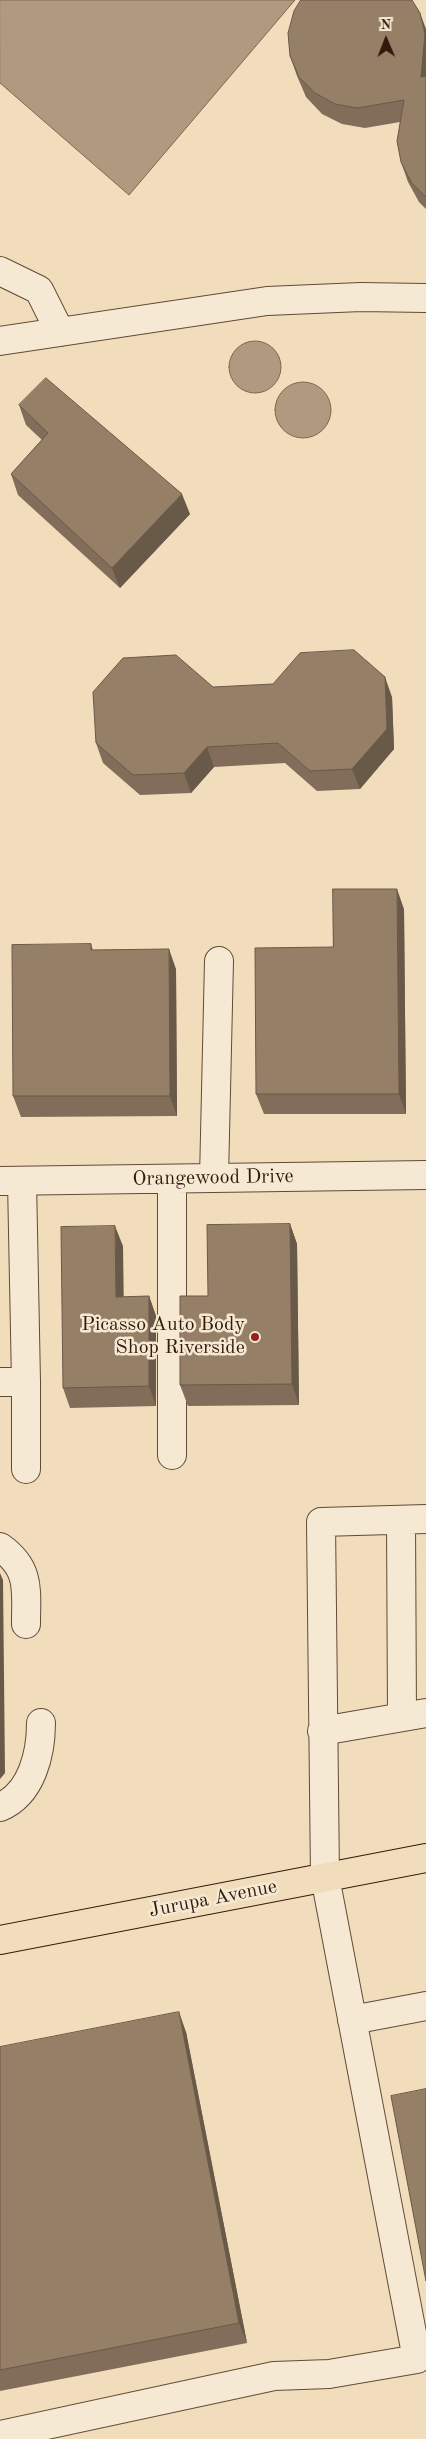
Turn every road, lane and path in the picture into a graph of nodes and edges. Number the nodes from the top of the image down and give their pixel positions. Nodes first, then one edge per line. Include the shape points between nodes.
1 (0, 271) edge
2 (426, 298) edge
3 (60, 332) junction
4 (0, 341) edge
5 (219, 961) dead end
6 (426, 1175) edge
7 (172, 1178) junction
8 (214, 1178) junction
9 (11, 1181) edge
10 (13, 1382) edge
11 (172, 1455) dead end
12 (26, 1469) dead end
13 (414, 1519) edge
14 (0, 1547) edge
15 (26, 1624) dead end
16 (414, 1715) edge
17 (41, 1722) dead end
18 (322, 1731) junction
19 (0, 1806) edge
20 (426, 1858) edge
21 (325, 1877) junction
22 (0, 1940) edge
23 (426, 2006) edge
24 (352, 2020) junction
25 (0, 2434) edge

1 - 3 street via 39,290
2 - 3 street via 267,301
3 - 4 street
5 - 8 street
6 - 8 street, Orangewood Drive
7 - 8 street, Orangewood Drive
7 - 9 street, Orangewood Drive
7 - 11 street
9 - 10 street
10 - 12 street
13 - 16 street
13 - 18 street via 321,1522
14 - 15 street via 9,1553 26,1579
16 - 18 street
17 - 19 street via 39,1756 25,1785 11,1802
18 - 21 street
20 - 21 main road, Jurupa Avenue
21 - 22 main road, Jurupa Avenue
21 - 24 street
23 - 24 street
24 - 25 street via 417,2359 329,2374 274,2376

